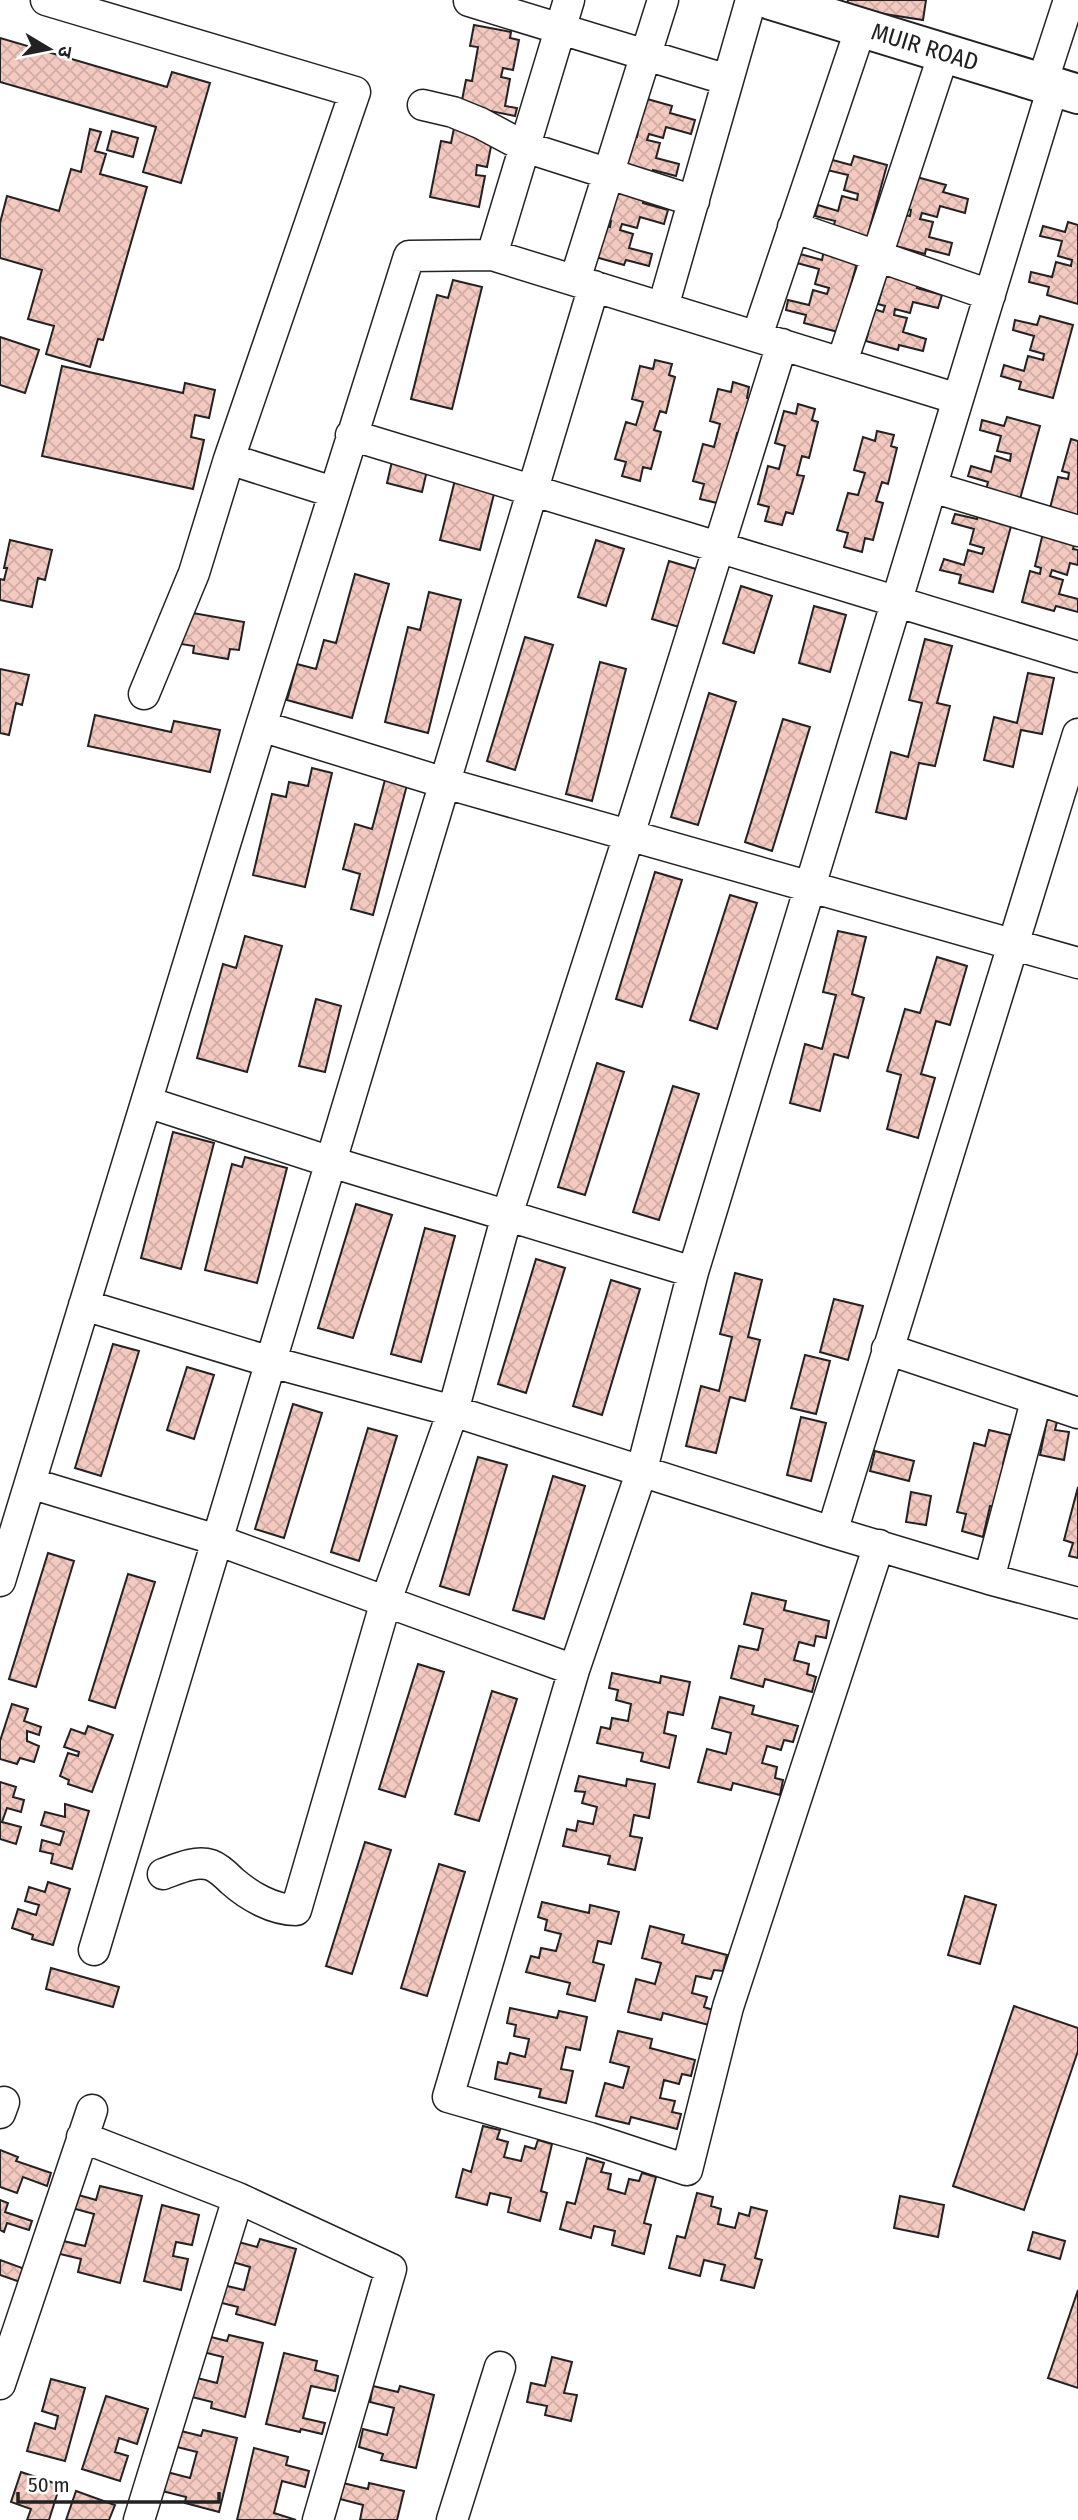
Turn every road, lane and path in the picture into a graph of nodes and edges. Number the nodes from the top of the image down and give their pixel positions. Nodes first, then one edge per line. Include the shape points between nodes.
1 (46, 0) edge
2 (569, 0) edge
3 (663, 0) edge
4 (751, 0) edge
5 (771, 0) edge
6 (1069, 0) edge
7 (469, 1) edge
8 (824, 8) edge
9 (861, 27) junction
10 (561, 29) junction
11 (944, 53) junction
12 (646, 55) junction
13 (728, 80) junction
14 (1058, 88) edge
15 (423, 105) dead end
16 (525, 147) junction
17 (608, 174) junction
18 (694, 201) junction
19 (793, 227) junction
20 (492, 255) junction
21 (876, 256) junction
22 (584, 283) junction
23 (990, 295) junction
24 (663, 307) junction
25 (769, 340) junction
26 (842, 362) junction
27 (958, 399) junction
28 (351, 435) junction
29 (229, 459) junction
30 (932, 487) junction
31 (533, 490) junction
32 (333, 492) junction
33 (1078, 531) edge
34 (719, 547) junction
35 (898, 603) junction
36 (1078, 657) edge
37 (144, 694) dead end
38 (261, 726) junction
39 (1078, 734) edge
40 (445, 783) junction
41 (629, 835) junction
42 (810, 888) junction
43 (1013, 945) junction
44 (1078, 963) edge
45 (147, 1102) junction
46 (331, 1162) junction
47 (508, 1215) junction
48 (694, 1272) junction
49 (84, 1305) junction
50 (887, 1349) junction
51 (271, 1362) junction
52 (1036, 1401) junction
53 (453, 1411) junction
54 (1078, 1413) edge
55 (641, 1473) junction
56 (30, 1482) junction
57 (832, 1532) junction
58 (217, 1540) junction
59 (879, 1545) junction
60 (989, 1580) junction
61 (0, 1581) edge
62 (386, 1601) junction
63 (1078, 1603) edge
64 (574, 1670) junction
65 (163, 1874) dead end
66 (94, 1950) dead end
67 (238, 2198) junction
68 (500, 2367) dead end
69 (0, 2384) edge
70 (139, 2520) edge
71 (318, 2520) edge
72 (452, 2520) edge

1 - 29 street via 355,92
2 - 10 street
3 - 12 street
4 - 13 street
5 - 8 main road, MUIR ROAD
6 - 14 street
7 - 10 street
8 - 9 main road, MUIR ROAD
9 - 11 main road, MUIR ROAD
9 - 19 street
10 - 12 street
10 - 16 street
11 - 14 main road, MUIR ROAD
11 - 21 street
12 - 13 street
12 - 17 street
13 - 18 street
14 - 23 street
15 - 16 street via 462,116
16 - 17 street
16 - 20 street
17 - 18 street
17 - 22 street
18 - 24 street
19 - 21 street
19 - 25 street
20 - 22 street
20 - 28 street via 409,256
21 - 23 street
21 - 26 street
22 - 24 street
22 - 31 street
23 - 27 street
24 - 25 street
25 - 26 street
25 - 34 street
26 - 27 street
27 - 30 street
28 - 31 street
28 - 32 street
29 - 32 street
29 - 37 street via 194,573
30 - 33 street
30 - 35 street
31 - 34 street
31 - 40 street
32 - 38 street
34 - 35 street
34 - 41 street
35 - 36 street
35 - 42 street
38 - 40 street
38 - 45 street
39 - 43 street
40 - 41 street
40 - 46 street
41 - 42 street
41 - 47 street
42 - 43 street
42 - 48 street
43 - 44 street
43 - 50 street
45 - 46 street
45 - 49 street
46 - 47 street
46 - 51 street
47 - 48 street
47 - 53 street
48 - 55 street
49 - 51 street
49 - 56 street
50 - 52 street
50 - 57 street
51 - 53 street
51 - 58 street
52 - 54 street
52 - 60 street
53 - 55 street
53 - 62 street
55 - 57 street
55 - 64 street
56 - 58 street
56 - 61 street
57 - 59 street
58 - 62 street
58 - 66 street
59 - 60 street
59 - 64 street via 728,2007 687,2170 448,2097
60 - 63 street
62 - 64 street
62 - 65 street via 296,1910 260,1900 212,1865 185,1866
67 - 69 street via 87,2123
67 - 70 street
67 - 71 street via 391,2269
68 - 72 street

